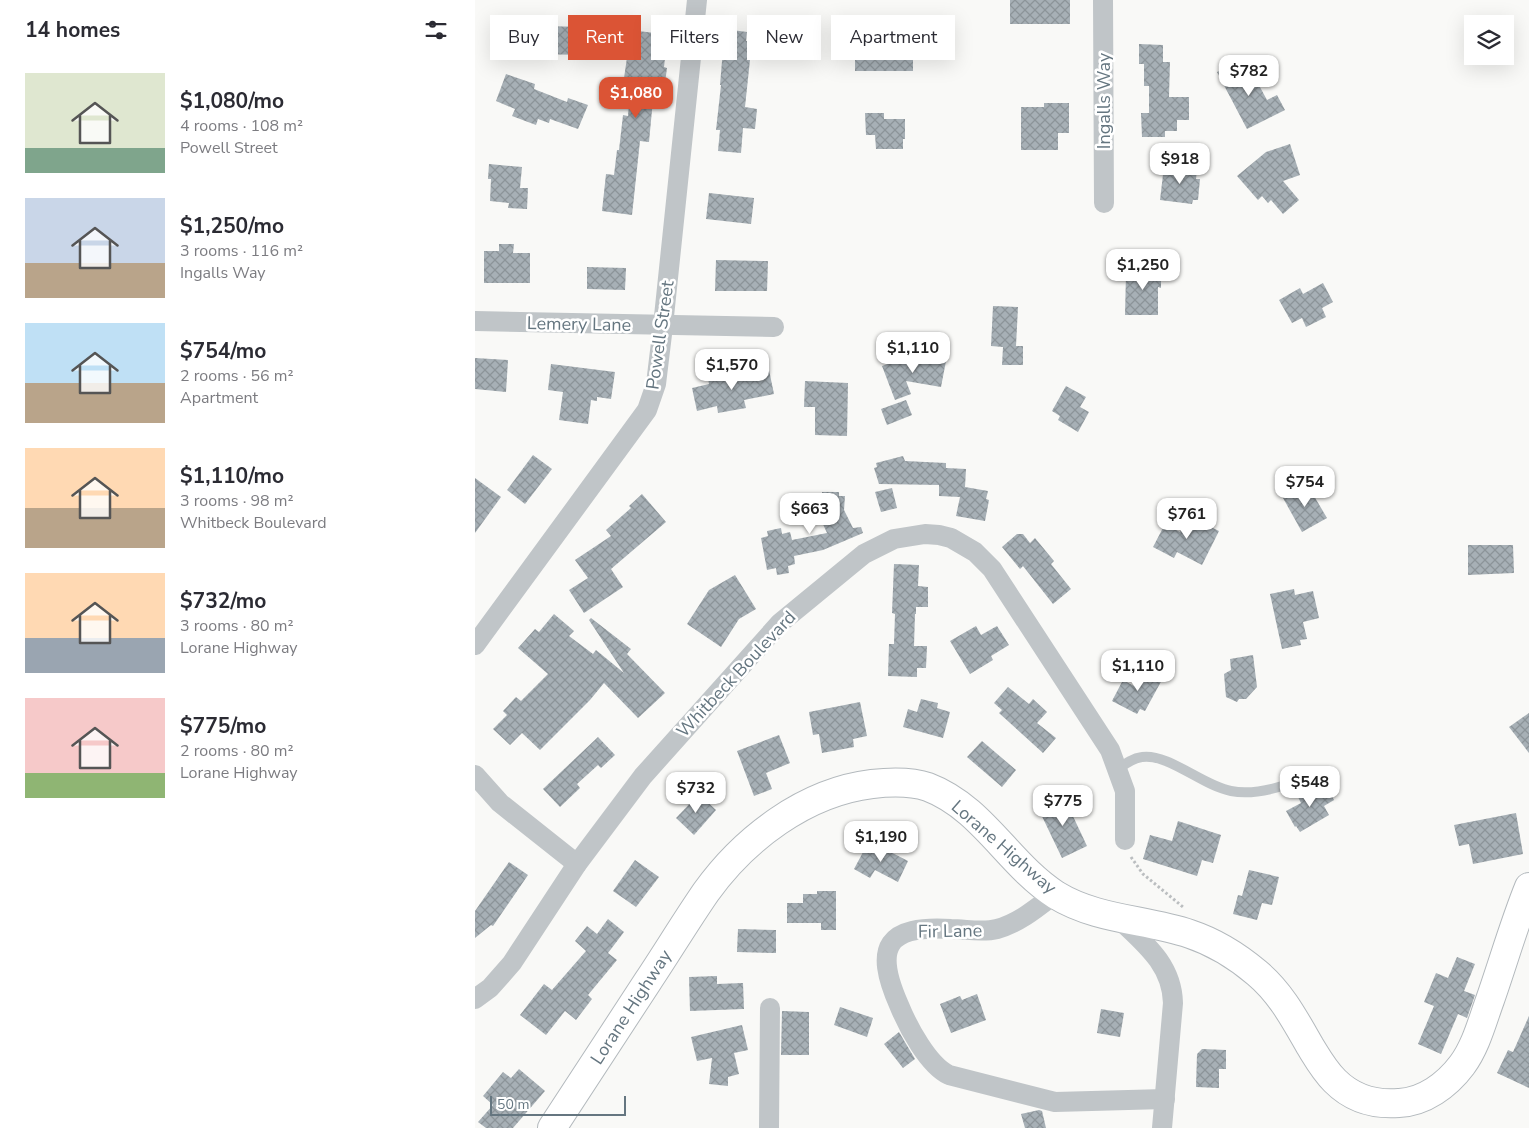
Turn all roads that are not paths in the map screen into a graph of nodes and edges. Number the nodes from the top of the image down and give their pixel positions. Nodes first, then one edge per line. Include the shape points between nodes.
1 (697, 0) edge
2 (1103, 0) edge
3 (1104, 203) dead end
4 (475, 322) edge
5 (663, 326) junction
6 (774, 327) dead end
7 (475, 645) edge
8 (1117, 769) junction
9 (1313, 774) dead end
10 (475, 775) edge
11 (1125, 840) road end
12 (577, 864) junction
13 (1529, 887) edge
14 (1055, 894) junction
15 (1118, 918) junction
16 (475, 999) edge
17 (770, 1008) dead end
18 (1165, 1099) junction
19 (553, 1128) edge
20 (769, 1128) edge
21 (1162, 1128) edge

1 - 5 street, Powell Street
2 - 3 street, Ingalls Way
4 - 5 street, Lemery Lane
5 - 6 street, Lemery Lane
5 - 7 street, Powell Street via 656,384 647,410
8 - 9 lane via 1140,757 1157,758 1214,787 1241,792 1271,788
8 - 11 street, Whitbeck Boulevard via 1125,791
8 - 12 street, Whitbeck Boulevard via 1110,750 984,560 951,538 932,534 909,536 894,539 865,554 780,623 643,776
10 - 12 street via 500,803
12 - 16 street, Whitbeck Boulevard via 512,963 490,988
13 - 15 street, Lorane Highway via 1477,1038 1464,1063 1446,1083 1409,1103 1369,1101 1351,1094 1337,1083 1324,1070 1279,995 1257,973 1217,946 1190,934
14 - 15 street, Lorane Highway via 1081,908
14 - 18 street, Fir Lane via 1026,915 996,929 921,929 902,933 891,942 887,959 889,979 907,1022 930,1058 949,1075 1048,1102
14 - 19 street, Lorane Highway via 1032,876 957,802 927,787 887,782 853,786 824,796 770,826 740,853 708,890
15 - 18 street via 1154,952 1171,984 1173,1003
17 - 20 street
18 - 21 street

